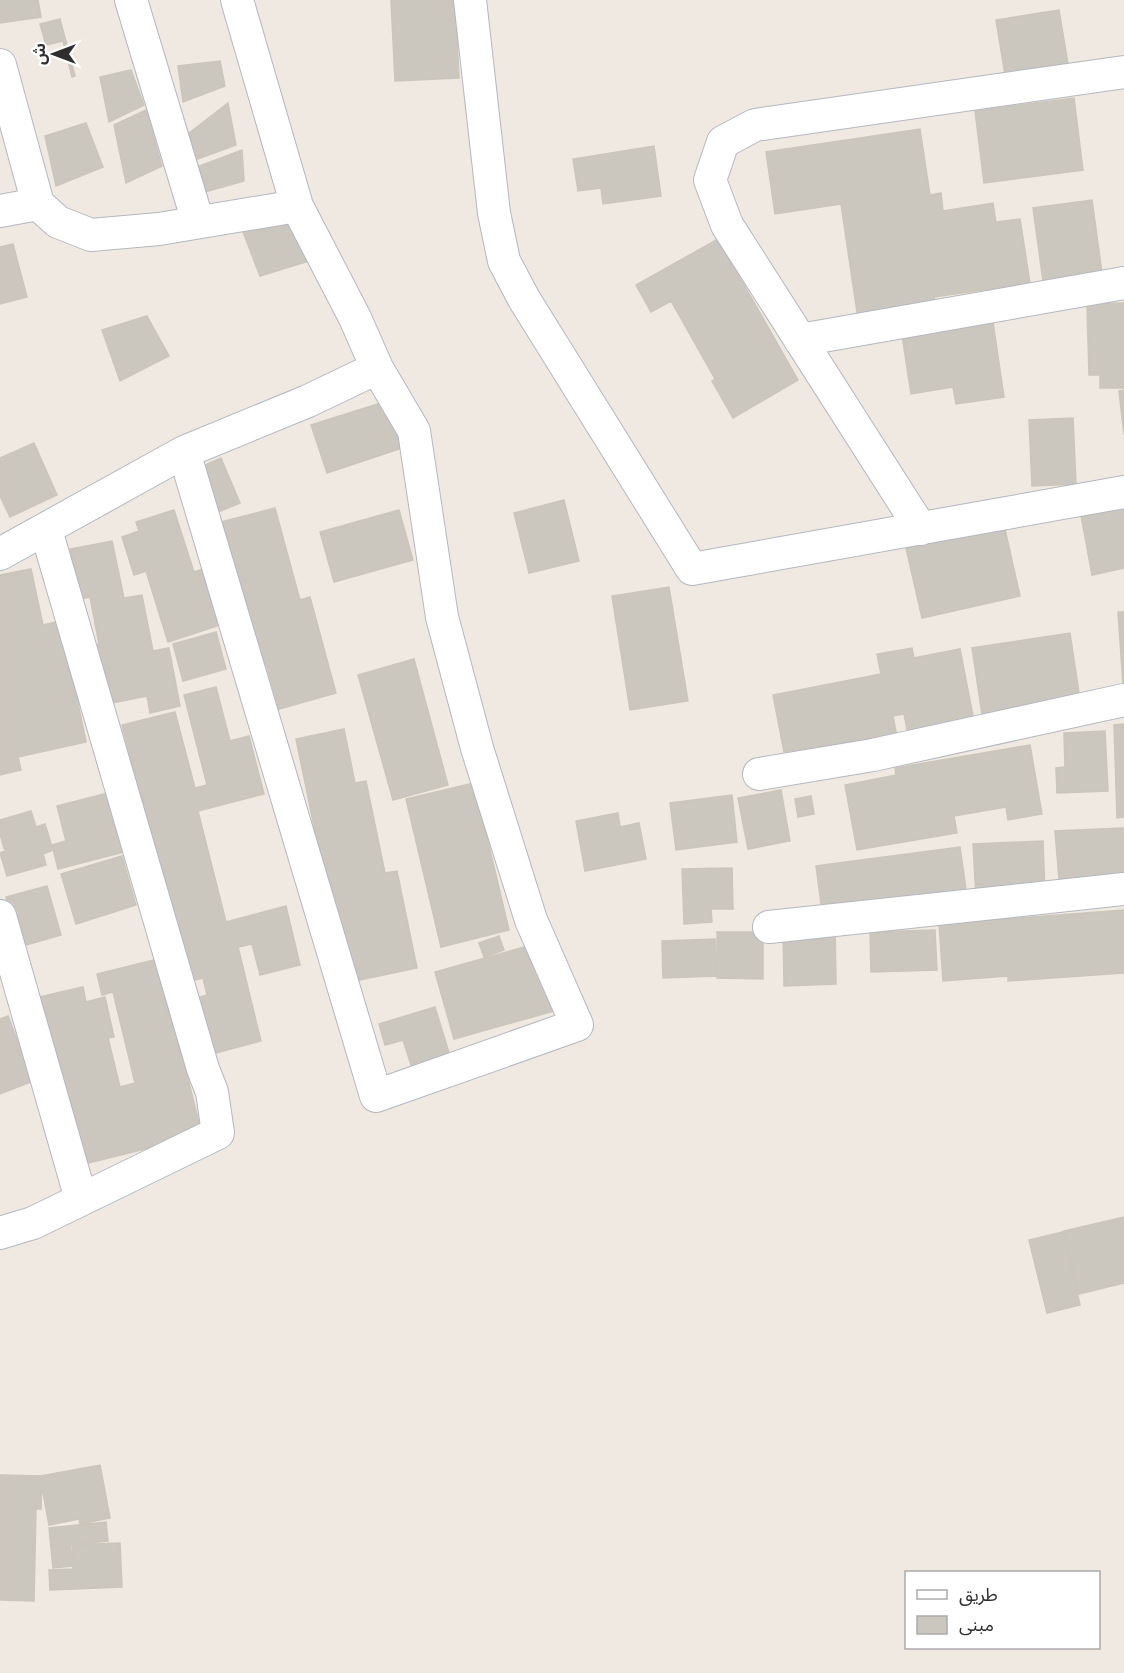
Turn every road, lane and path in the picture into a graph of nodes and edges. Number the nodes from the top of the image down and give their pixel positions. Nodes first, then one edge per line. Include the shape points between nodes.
1 (130, 0) edge
2 (237, 0) edge
3 (470, 0) edge
4 (0, 65) edge
5 (1124, 72) edge
6 (38, 204) junction
7 (297, 206) junction
8 (0, 211) edge
9 (198, 222) junction
10 (1124, 283) edge
11 (800, 340) junction
12 (376, 368) junction
13 (184, 452) junction
14 (1124, 492) edge
15 (921, 529) junction
16 (46, 530) junction
17 (0, 554) edge
18 (1124, 700) edge
19 (759, 774) dead end
20 (1124, 889) edge
21 (0, 916) edge
22 (769, 927) dead end
23 (81, 1199) junction
24 (0, 1233) edge

1 - 9 street
2 - 7 street
3 - 15 street via 494,213 504,261 692,569
4 - 6 street
5 - 11 street via 754,125 723,142 710,180 727,225
6 - 8 street
6 - 9 street via 58,222 91,235
7 - 9 street
7 - 12 street via 355,318
10 - 11 street
11 - 15 street
12 - 13 street
12 - 13 street via 414,431 442,617 477,748 531,920 577,1025 376,1096
13 - 16 street
14 - 15 street
16 - 17 street
16 - 23 street via 212,1092 218,1133
18 - 19 street via 873,755
20 - 22 street
21 - 23 street
23 - 24 street via 33,1223

